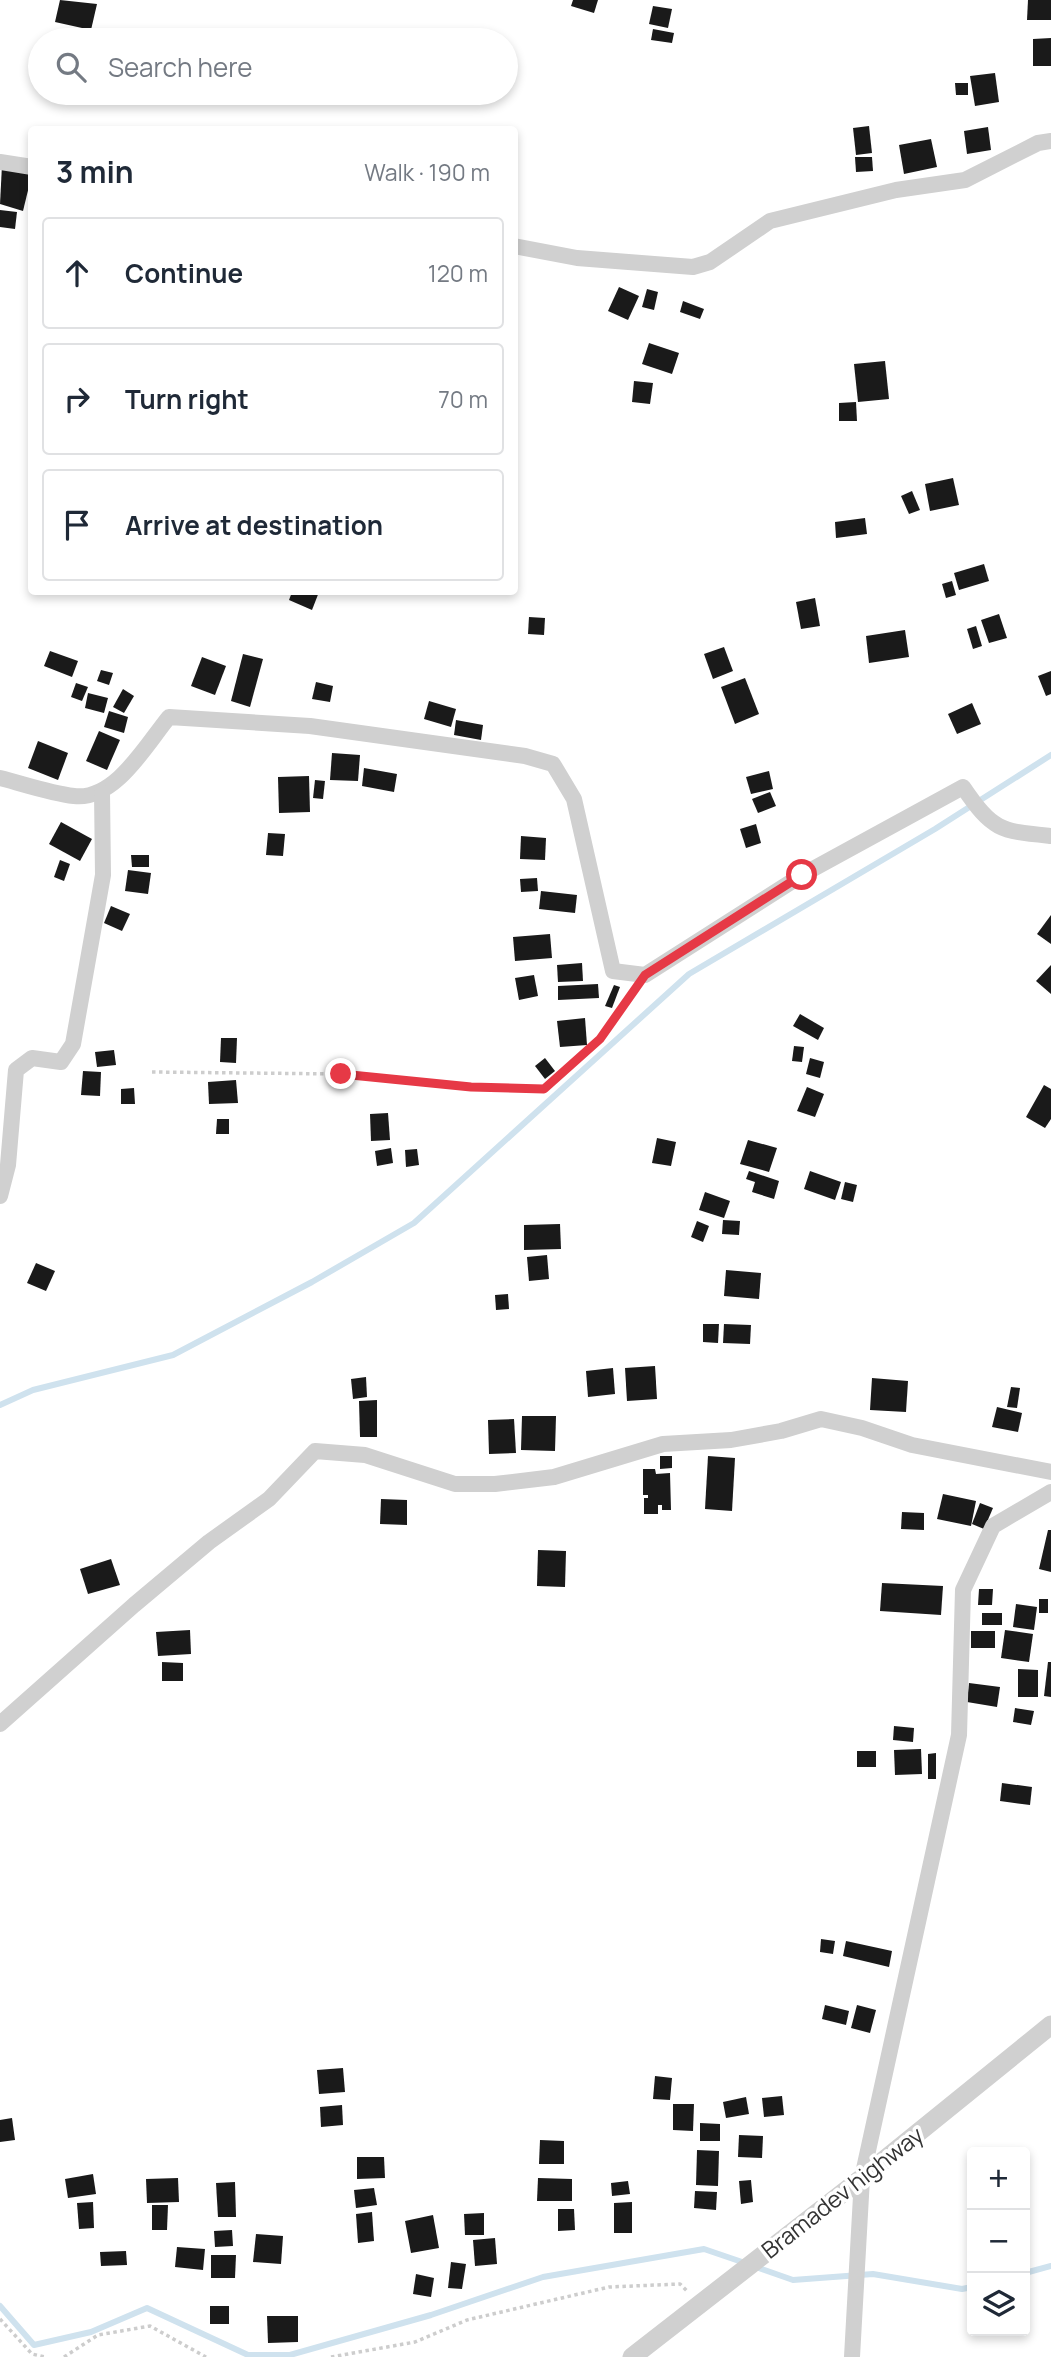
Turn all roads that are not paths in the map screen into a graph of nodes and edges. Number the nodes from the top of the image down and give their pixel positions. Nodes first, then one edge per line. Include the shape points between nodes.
1 (1051, 141) edge
2 (0, 162) edge
3 (28, 166) edge
4 (518, 247) edge
5 (0, 778) edge
6 (102, 792) junction
7 (1051, 836) edge
8 (0, 1196) edge
9 (1051, 1472) edge
10 (1051, 1492) edge
11 (0, 1724) edge
12 (1051, 2025) edge
13 (862, 2178) junction
14 (632, 2357) edge
15 (852, 2357) edge

1 - 4 street via 1038,143 965,180 896,190 771,221 710,262 693,267 577,258
2 - 3 street
5 - 6 street via 76,796
6 - 7 street via 169,717 310,726 525,755 553,764 574,799 613,971 645,975 802,875 963,787 983,817 1006,831
6 - 8 street via 103,875 73,1044 61,1062 32,1058 16,1070 8,1165
9 - 11 street via 912,1445 821,1419 731,1440 663,1444 554,1477 495,1483 455,1485 366,1455 315,1451 269,1499 209,1542
10 - 13 street via 993,1526 963,1590 959,1735
12 - 13 street, Bramadev highway
13 - 14 street, Bramadev highway
13 - 15 street

